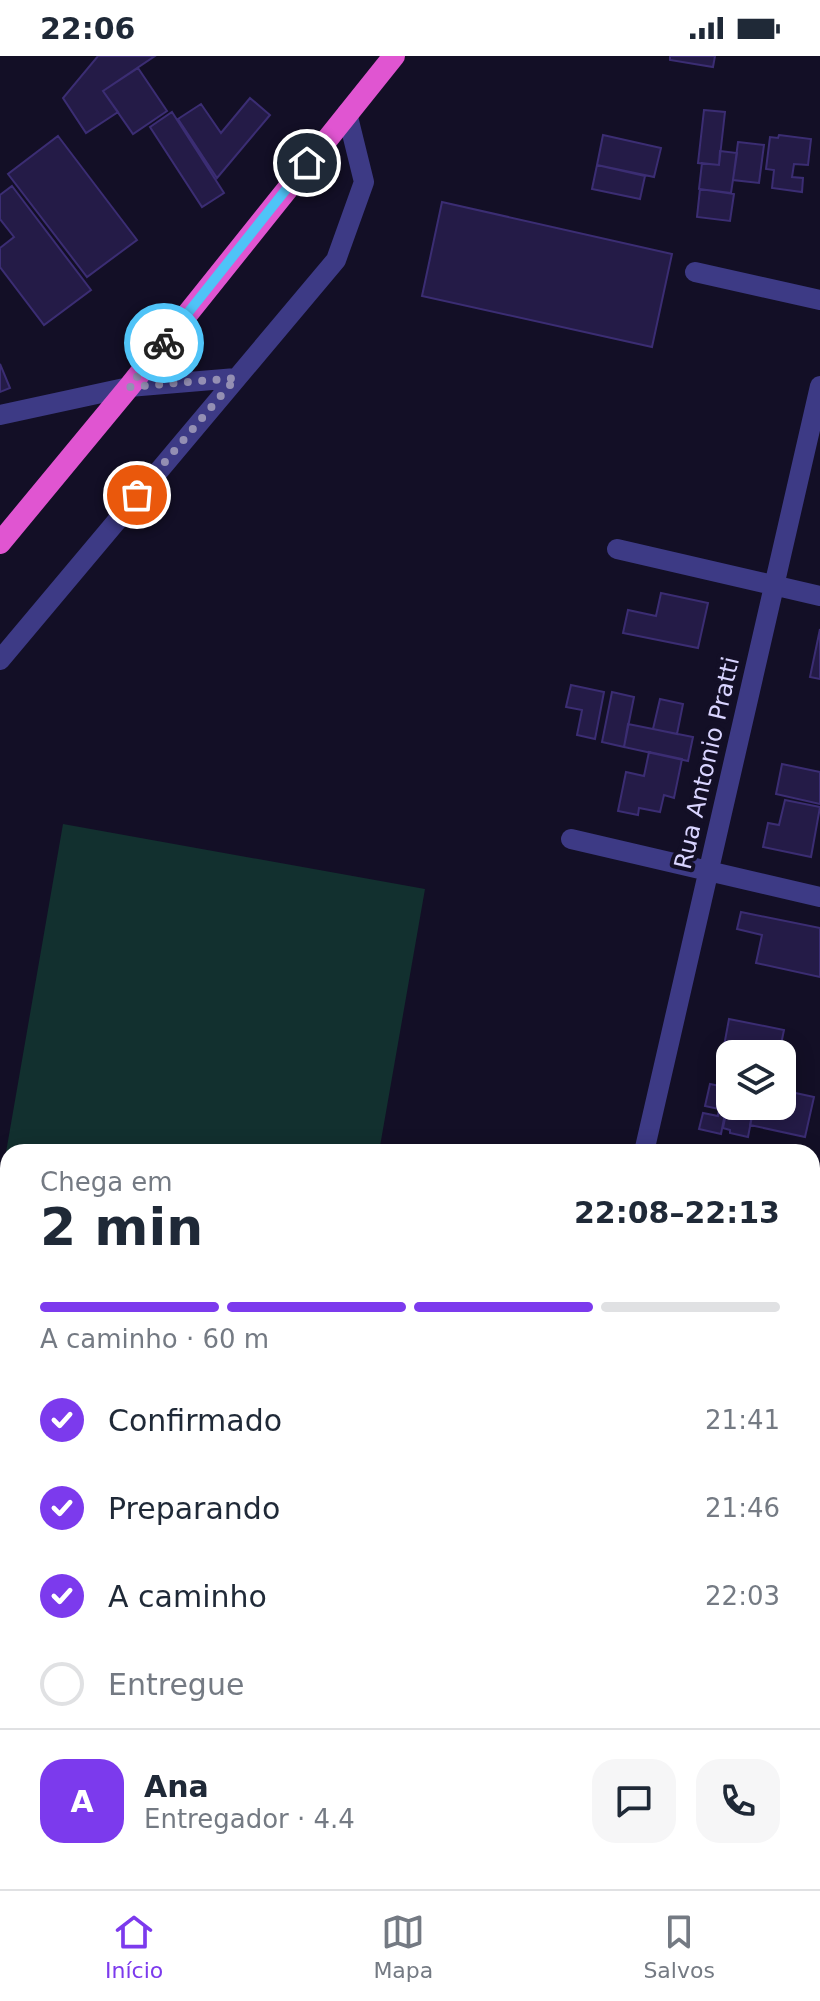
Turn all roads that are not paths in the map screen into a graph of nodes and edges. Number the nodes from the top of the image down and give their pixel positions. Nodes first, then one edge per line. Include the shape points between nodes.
1 (394, 56) edge
2 (347, 113) junction
3 (695, 272) dead end
4 (820, 300) edge
5 (236, 378) junction
6 (820, 386) edge
7 (129, 387) junction
8 (0, 415) edge
9 (0, 543) edge
10 (617, 549) dead end
11 (774, 585) junction
12 (820, 596) edge
13 (0, 660) edge
14 (571, 839) dead end
15 (708, 872) junction
16 (820, 897) edge
17 (650, 1144) edge

1 - 2 highway
2 - 5 street via 364,182 336,260
2 - 7 highway
3 - 4 street
5 - 7 street
5 - 13 street
6 - 11 street, Rua Antonio Pratti
7 - 8 street
7 - 9 highway
10 - 11 street
11 - 12 street
11 - 15 street, Rua Antonio Pratti
14 - 15 street
15 - 16 street
15 - 17 street, Rua Antonio Pratti

